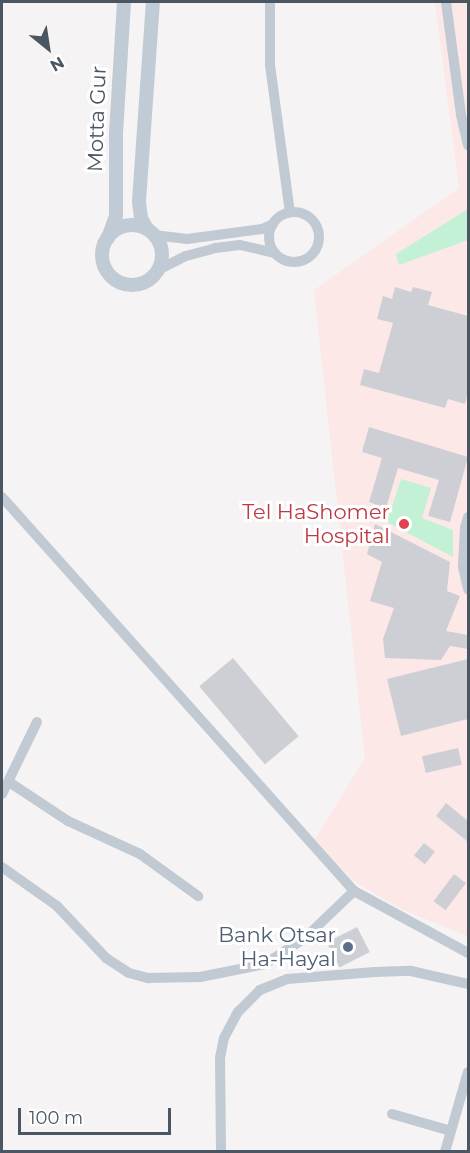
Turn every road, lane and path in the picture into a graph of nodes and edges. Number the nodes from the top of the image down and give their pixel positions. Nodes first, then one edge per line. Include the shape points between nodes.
1 (124, 2) edge
2 (153, 2) edge
3 (270, 2) edge
4 (446, 2) edge
5 (468, 145) edge
6 (290, 213) junction
7 (273, 224) junction
8 (151, 232) junction
9 (108, 238) junction
10 (275, 254) junction
11 (158, 270) junction
12 (2, 497) edge
13 (468, 516) edge
14 (468, 589) edge
15 (37, 722) dead end
16 (9, 782) junction
17 (2, 794) edge
18 (2, 867) edge
19 (354, 891) junction
20 (198, 896) dead end
21 (468, 953) edge
22 (468, 984) edge
23 (468, 1072) edge
24 (392, 1114) dead end
25 (451, 1131) junction
26 (221, 1152) edge
27 (445, 1152) edge

1 - 9 street, Motta Gur via 116,132 116,216
2 - 8 street via 139,201 141,218
3 - 6 street via 270,65
4 - 5 street
6 - 7 street
6 - 10 street via 313,222 318,231 317,246 311,255 297,262
7 - 8 street via 262,229 187,239 166,238
7 - 10 street via 269,238
8 - 9 street via 128,225
8 - 11 street via 161,246
9 - 11 street, Motta Gur via 102,250 103,261 116,280 136,285
10 - 11 street via 240,245 215,248
12 - 19 street
13 - 14 street via 463,567
15 - 16 street
16 - 17 street
16 - 20 street via 68,821 140,854
18 - 19 street via 57,906 105,958 129,973 148,978 200,977 265,964 305,938
19 - 21 street
22 - 26 street via 411,971 375,972 287,979 260,990 238,1012 224,1038 220,1069
23 - 25 street
24 - 25 street
25 - 27 street

